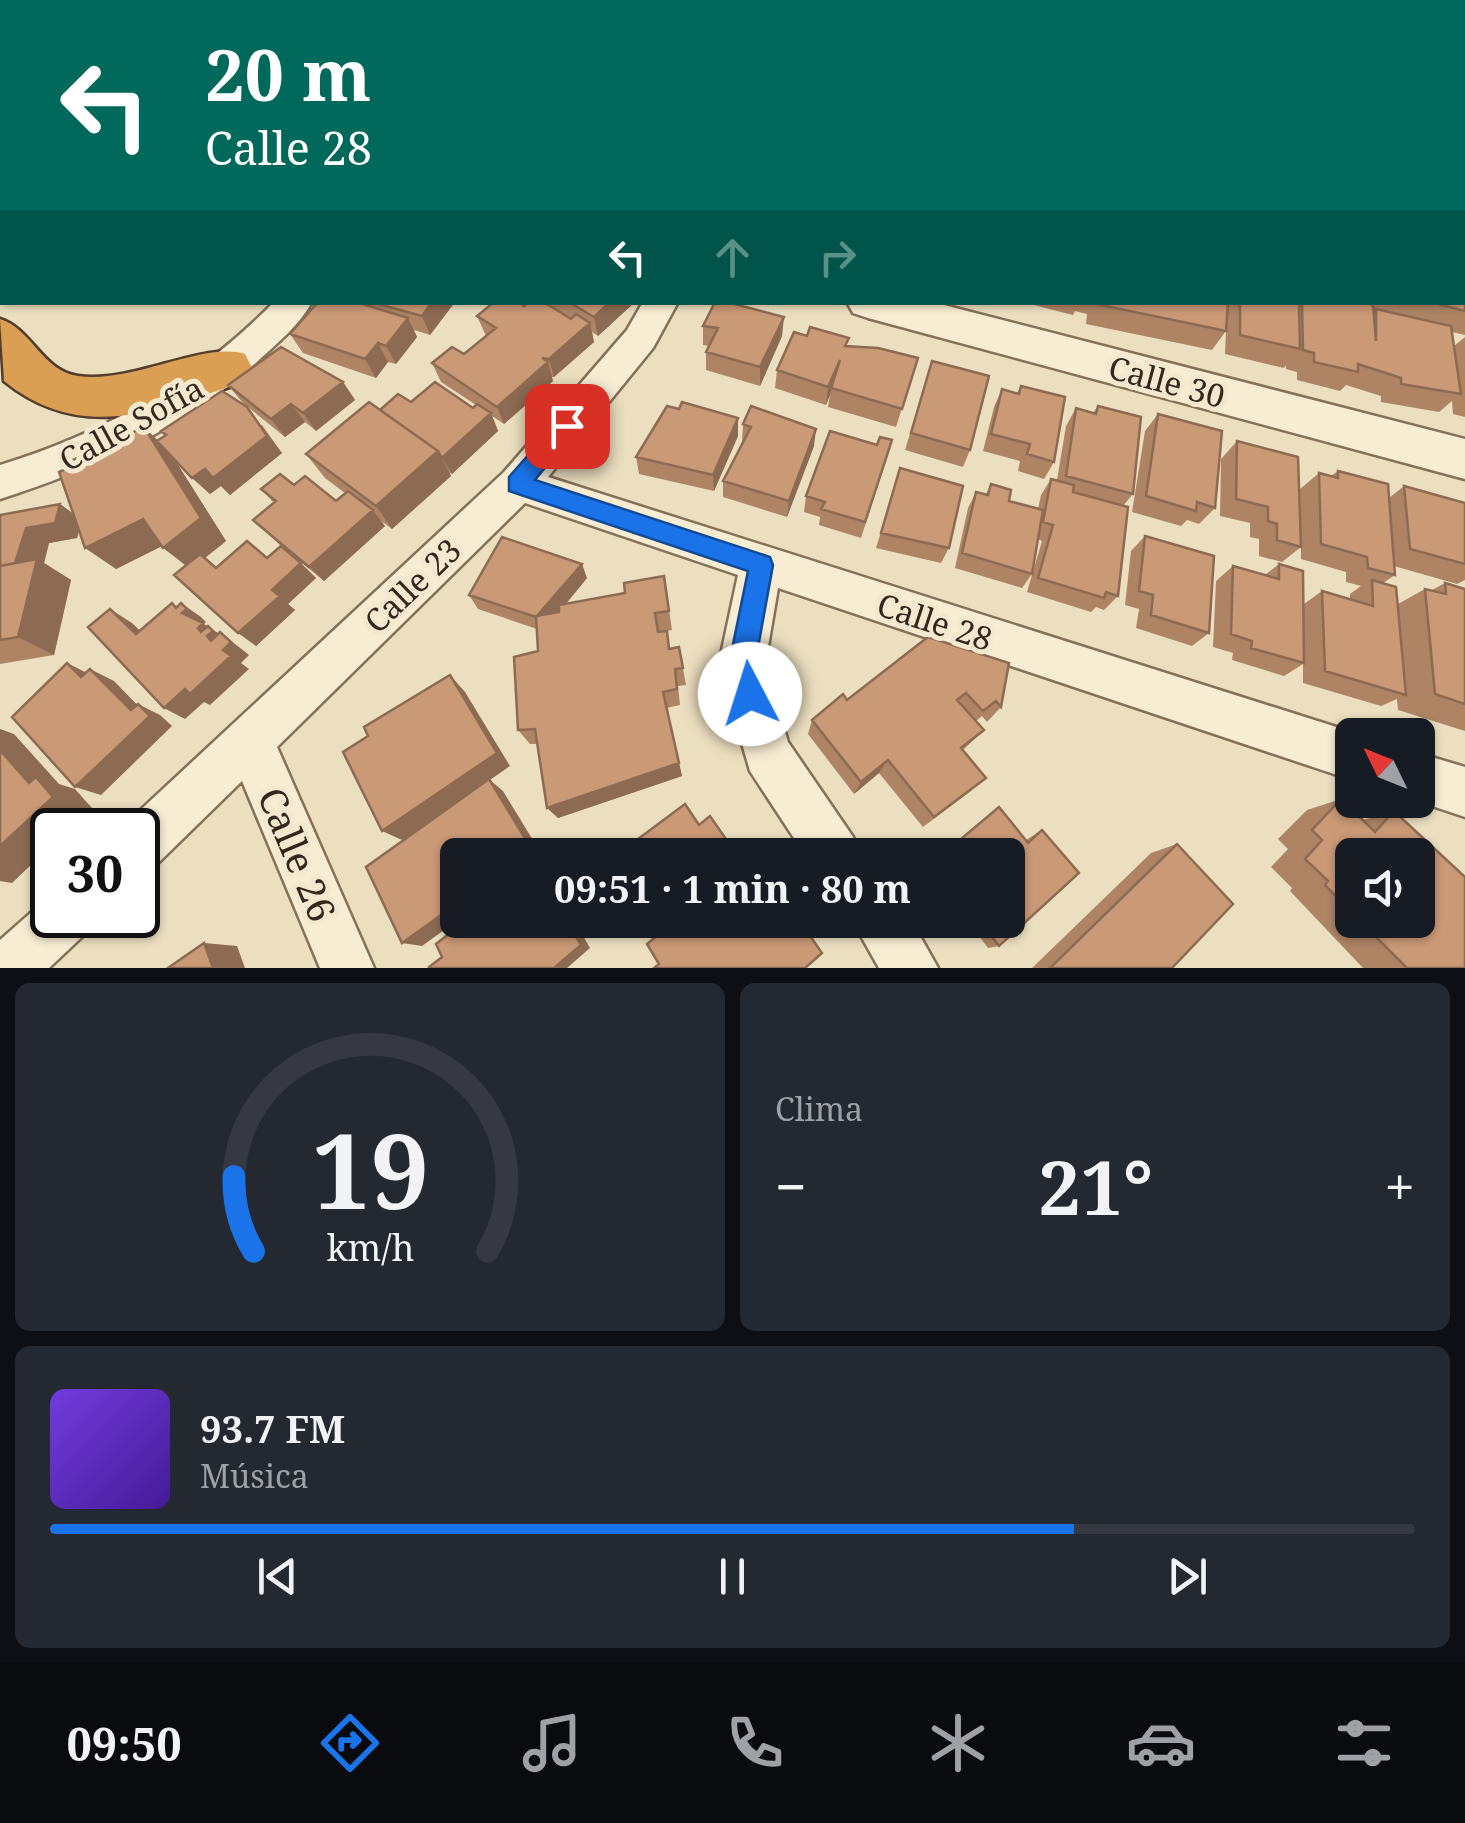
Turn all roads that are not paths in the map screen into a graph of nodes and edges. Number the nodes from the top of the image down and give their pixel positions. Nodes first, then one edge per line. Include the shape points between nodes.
1 (292, 305) edge
2 (659, 305) edge
3 (879, 305) edge
4 (0, 337) edge
5 (226, 368) junction
6 (1465, 459) edge
7 (0, 482) edge
8 (518, 484) junction
9 (761, 565) junction
10 (249, 740) junction
11 (1335, 751) edge
12 (1435, 782) edge
13 (1465, 792) edge
14 (160, 825) edge
15 (824, 838) edge
16 (42, 938) edge
17 (891, 938) edge
18 (10, 968) edge
19 (347, 968) edge
20 (911, 968) edge

1 - 5 street, Calle Sofía
2 - 8 street, Calle 23 via 640,339
3 - 6 street, Calle 30
4 - 5 highway via 37,384 88,400
5 - 7 street, Calle Sofía via 172,408 60,466
8 - 9 street, Calle 28
8 - 10 street, Calle 23
9 - 11 street, Calle 28
9 - 15 street via 742,664 767,754
10 - 14 street, Calle 23
10 - 19 street, Calle 26
12 - 13 street
16 - 18 street
17 - 20 street

